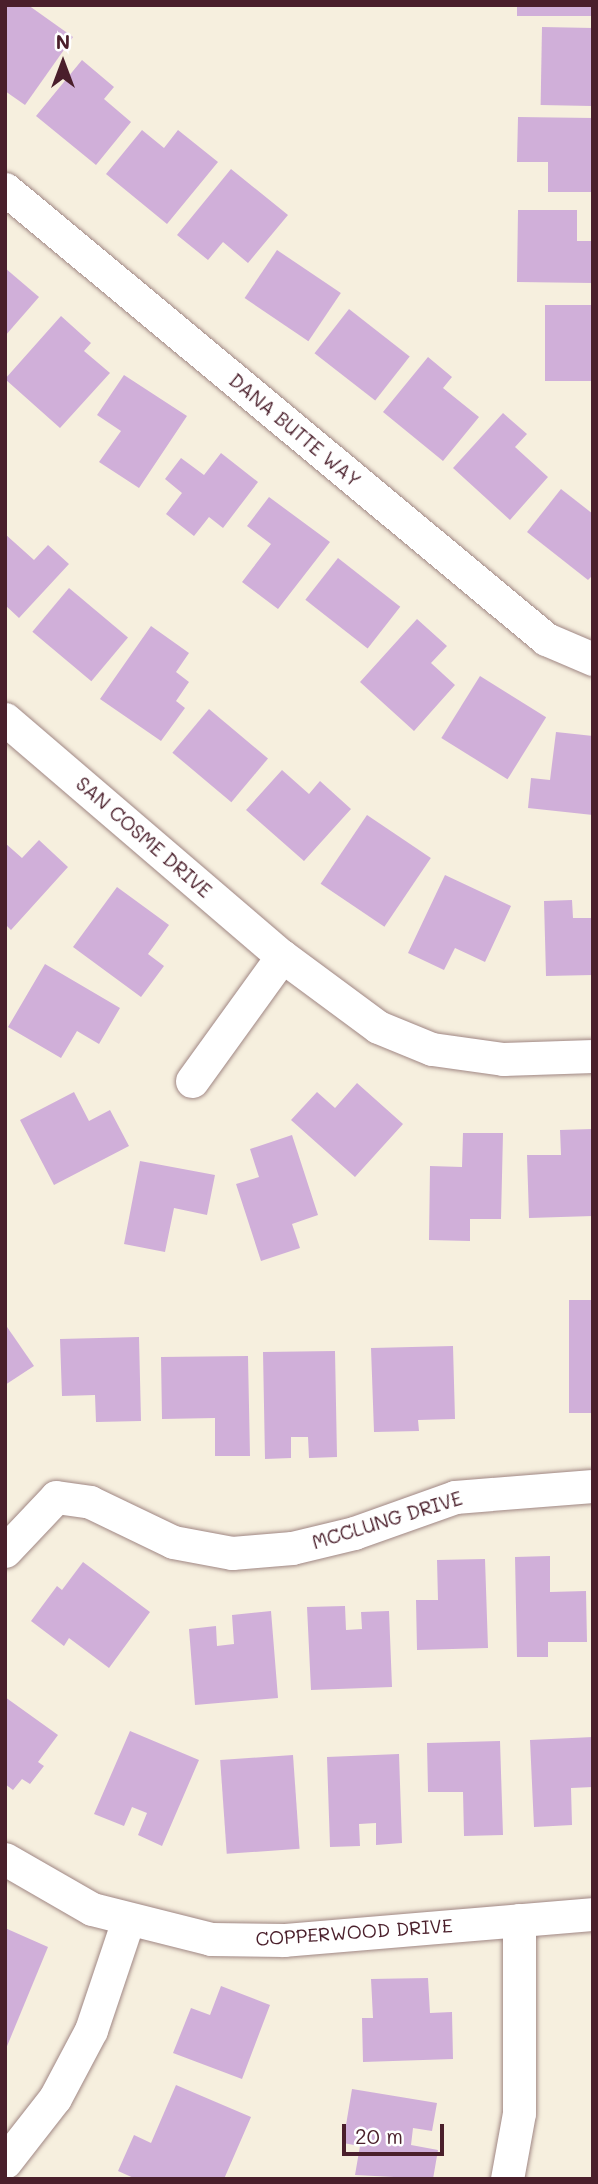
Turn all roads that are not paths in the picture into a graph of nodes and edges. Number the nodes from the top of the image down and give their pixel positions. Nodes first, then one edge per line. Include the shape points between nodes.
1 (5, 190) edge
2 (593, 659) edge
3 (5, 719) edge
4 (282, 956) junction
5 (593, 1056) edge
6 (192, 1081) dead end
7 (593, 1486) edge
8 (5, 1551) edge
9 (5, 1859) edge
10 (593, 1914) edge
11 (128, 1920) junction
12 (519, 1920) junction
13 (5, 2162) edge
14 (507, 2179) edge

1 - 2 street, DANA BUTTE WAY via 546,639
3 - 4 street, SAN COSME DRIVE
4 - 5 street, SAN COSME DRIVE via 378,1027 432,1049 503,1059
4 - 6 street
7 - 8 street, MCCLUNG DRIVE via 455,1497 354,1533 292,1548 232,1553 173,1542 90,1502 56,1497
9 - 11 street, COPPERWOOD DRIVE via 92,1909
10 - 12 street, COPPERWOOD DRIVE
11 - 12 street, COPPERWOOD DRIVE via 211,1939 284,1940
11 - 13 street via 91,2030 55,2098
12 - 14 street via 519,2113

